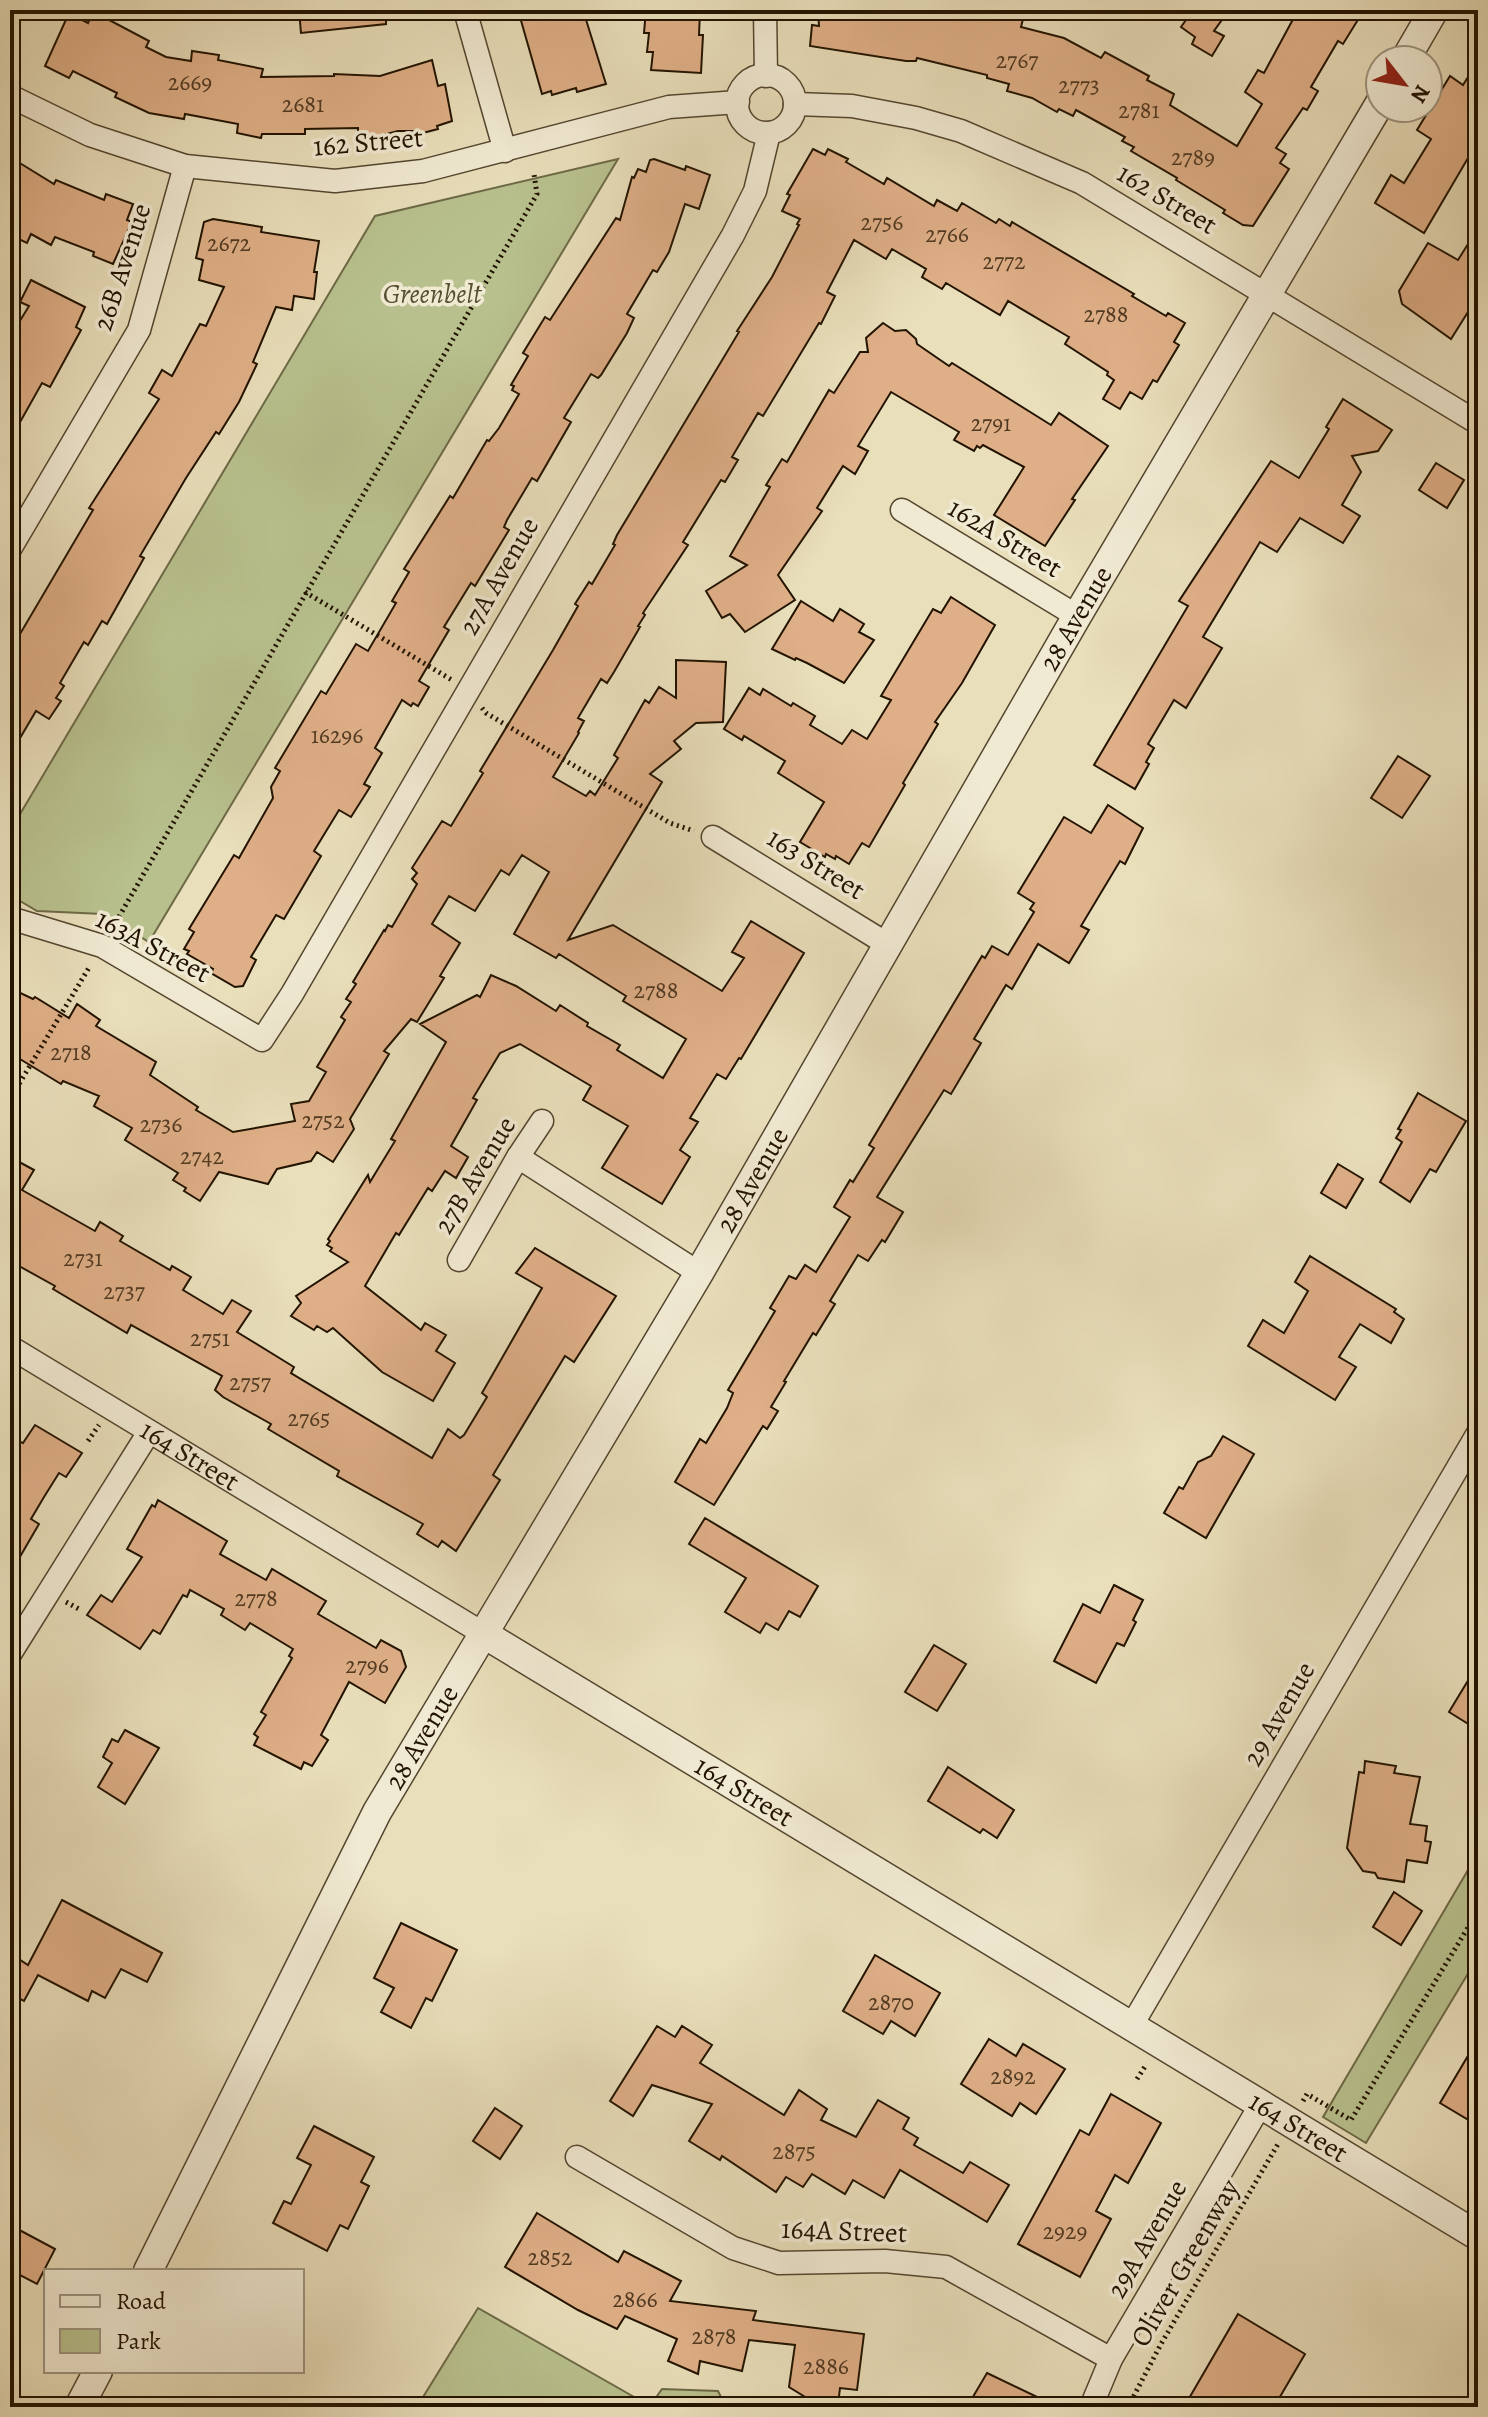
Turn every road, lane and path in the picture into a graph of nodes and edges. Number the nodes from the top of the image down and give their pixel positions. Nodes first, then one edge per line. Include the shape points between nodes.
1 (465, 10) edge
2 (765, 10) edge
3 (1434, 10) edge
4 (1414, 44) edge
5 (766, 76) junction
6 (10, 96) edge
7 (738, 102) junction
8 (795, 104) junction
9 (1368, 124) edge
10 (769, 133) junction
11 (505, 151) junction
12 (185, 166) junction
13 (534, 174) dead end
14 (1268, 295) junction
15 (1477, 420) edge
16 (902, 510) dead end
17 (10, 549) edge
18 (305, 592) junction
19 (1077, 616) junction
20 (444, 675) dead end
21 (486, 713) dead end
22 (713, 837) joint
23 (10, 918) edge
24 (887, 944) junction
25 (102, 946) junction
26 (262, 1040) joint
27 (10, 1099) edge
28 (542, 1121) dead end
29 (518, 1157) junction
30 (459, 1260) dead end
31 (699, 1273) junction
32 (10, 1347) edge
33 (100, 1424) dead end
34 (149, 1432) junction
35 (1478, 1433) edge
36 (88, 1441) dead end
37 (484, 1634) junction
38 (12, 1653) edge
39 (1478, 1911) edge
40 (1132, 2025) junction
41 (1150, 2058) dead end
42 (1137, 2079) dead end
43 (1261, 2104) junction
44 (1297, 2111) dead end
45 (1280, 2140) dead end
46 (577, 2157) dead end
47 (1478, 2236) edge
48 (149, 2269) edge
49 (1111, 2359) junction
50 (97, 2373) edge
51 (79, 2407) edge
52 (1091, 2407) edge
53 (1128, 2407) edge

1 - 11 street
2 - 5 street
3 - 4 street
5 - 7 street via 750,80
5 - 8 street via 786,83
6 - 12 street, 162 Street via 90,135
7 - 10 street via 743,122
7 - 11 street, 162 Street via 669,107
8 - 10 street via 786,126
8 - 14 street, 162 Street via 852,106 961,131 1082,183
9 - 14 street, 28 Avenue
10 - 26 street, 27A Avenue via 755,191 733,235
11 - 12 street, 162 Street via 423,171 335,181
12 - 17 street, 26B Avenue via 139,330
13 - 18 path via 537,194
14 - 15 street, 162 Street
14 - 19 street, 28 Avenue
16 - 19 street, 162A Street
18 - 20 path
18 - 25 path
19 - 24 street, 28 Avenue
21 - 22 path via 670,823
22 - 24 street, 163 Street
23 - 25 street, 163A Street
24 - 31 street, 28 Avenue
25 - 26 street, 163A Street
25 - 27 path
28 - 29 street, 27B Avenue
29 - 30 street, 27B Avenue
29 - 31 street
31 - 37 street, 28 Avenue
32 - 34 street, 164 Street
33 - 36 path
34 - 37 street, 164 Street
34 - 38 street
35 - 40 street, 29 Avenue
37 - 40 street, 164 Street
37 - 48 street, 28 Avenue via 377,1812
39 - 44 path via 1351,2120 1307,2094
40 - 43 street, 164 Street
41 - 42 path
43 - 47 street, 164 Street
43 - 49 street, 29A Avenue
45 - 53 path, Oliver Greenway
46 - 49 street, 164A Street via 733,2248 779,2263 885,2261 946,2267
49 - 52 street, 29A Avenue
50 - 51 street

